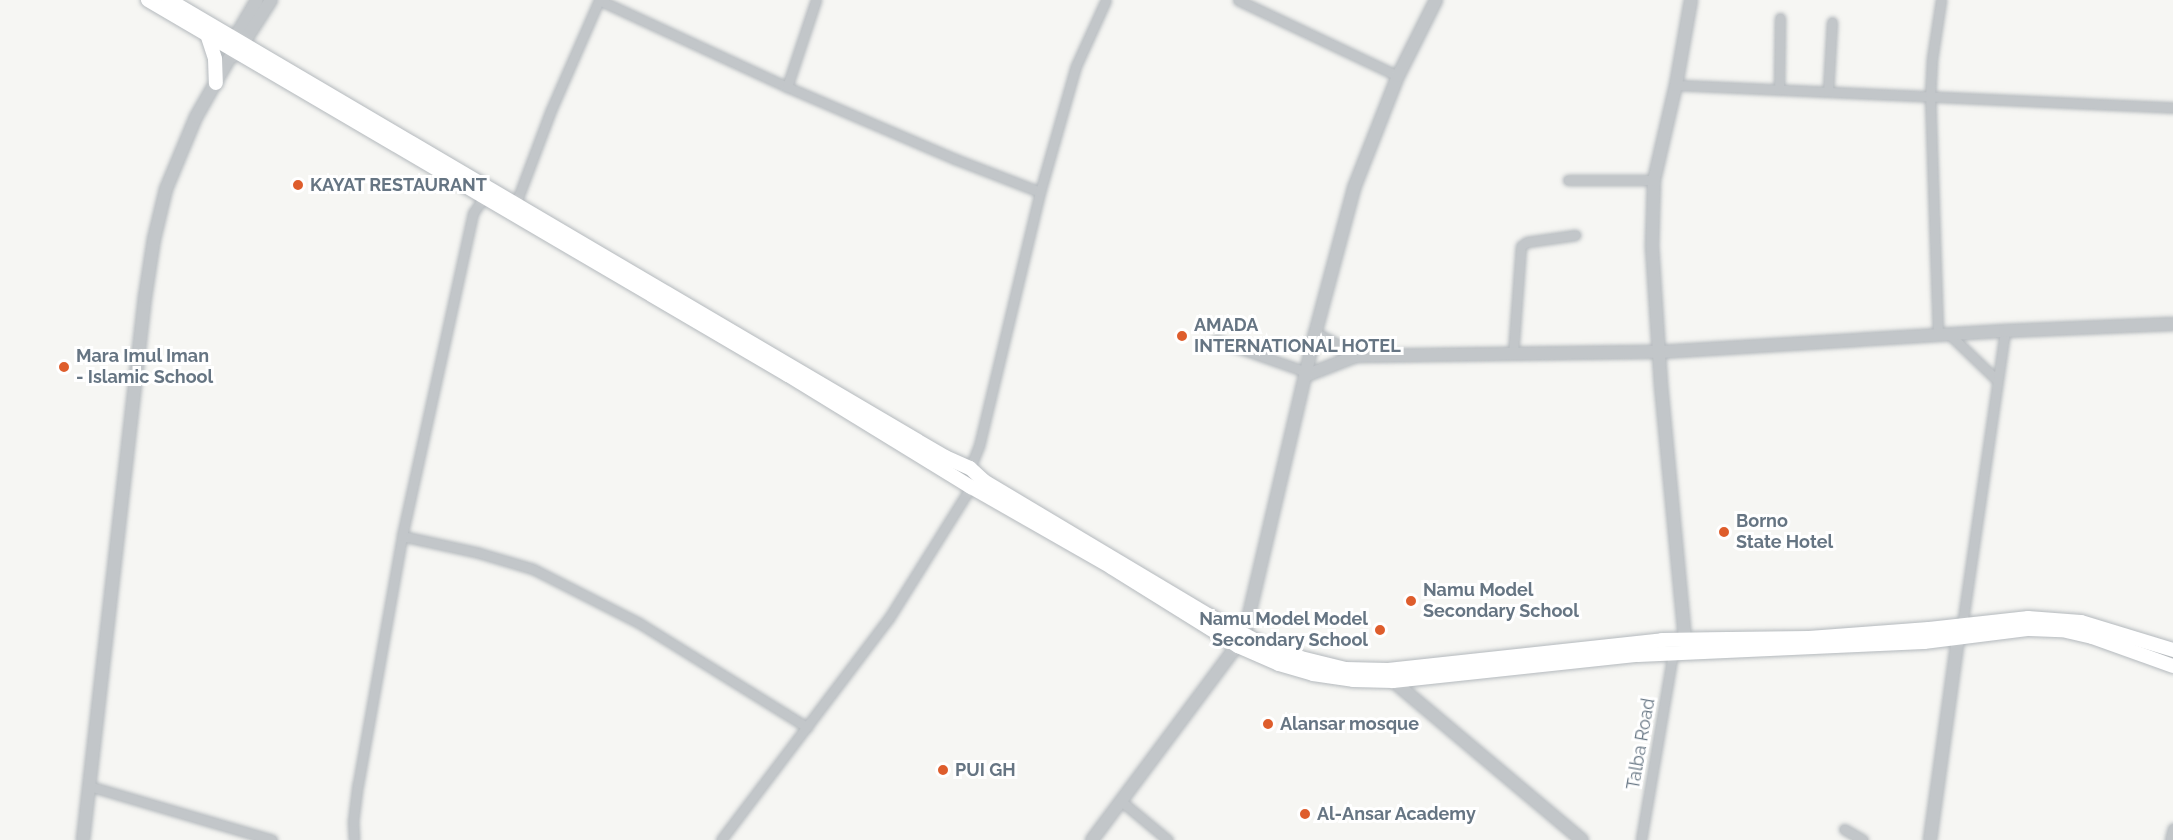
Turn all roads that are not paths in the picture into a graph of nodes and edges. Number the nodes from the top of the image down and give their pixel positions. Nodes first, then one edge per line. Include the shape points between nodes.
1 (148, 0) edge
2 (169, 0) edge
3 (257, 0) edge
4 (271, 0) edge
5 (599, 0) edge
6 (816, 0) edge
7 (1106, 0) edge
8 (1238, 0) edge
9 (1436, 0) edge
10 (1691, 0) edge
11 (1941, 0) edge
12 (1780, 18) dead end
13 (1832, 22) dead end
14 (208, 37) junction
15 (234, 48) junction
16 (1398, 76) junction
17 (216, 83) junction
18 (1676, 85) junction
19 (787, 87) junction
20 (1779, 88) junction
21 (1828, 91) junction
22 (1929, 97) junction
23 (2173, 108) edge
24 (1568, 180) dead end
25 (1654, 180) junction
26 (1040, 192) junction
27 (485, 196) junction
28 (516, 203) junction
29 (1575, 235) dead end
30 (2173, 324) edge
31 (2005, 331) junction
32 (1315, 334) junction
33 (1944, 334) junction
34 (1216, 340) dead end
35 (1660, 352) junction
36 (1513, 354) junction
37 (1356, 356) junction
38 (1306, 374) junction
39 (1997, 380) junction
40 (970, 468) junction
41 (971, 487) junction
42 (402, 536) junction
43 (1960, 632) junction
44 (1685, 639) junction
45 (1241, 641) junction
46 (2173, 650) edge
47 (1673, 653) junction
48 (2173, 666) edge
49 (1393, 681) junction
50 (807, 727) junction
51 (89, 786) junction
52 (1121, 801) junction
53 (353, 822) junction
54 (2173, 828) edge
55 (1844, 829) dead end
56 (83, 840) edge
57 (272, 840) edge
58 (346, 840) edge
59 (354, 840) edge
60 (720, 840) edge
61 (1092, 840) edge
62 (1168, 840) edge
63 (1582, 840) edge
64 (1641, 840) edge
65 (1863, 840) edge
66 (1930, 840) edge
67 (2170, 840) edge

1 - 14 main road
2 - 15 main road
3 - 15 street
4 - 15 street
5 - 19 street
5 - 28 street
6 - 19 street
7 - 26 street via 1076,66
8 - 16 street
9 - 16 street
10 - 18 street
11 - 22 street
12 - 20 street
13 - 21 street
14 - 15 main road
14 - 17 main road via 215,59
15 - 17 street
15 - 27 main road
15 - 28 main road
16 - 32 street via 1354,188
17 - 51 street via 166,189 154,239
18 - 20 street
18 - 25 street
19 - 26 street
20 - 21 street
21 - 22 street
22 - 23 street
22 - 33 street
24 - 25 street
25 - 35 street via 1652,247
26 - 40 street via 979,446
27 - 41 main road
27 - 42 street via 472,213
28 - 40 main road
29 - 36 street via 1521,246
30 - 31 street
31 - 33 street
31 - 39 street
32 - 37 street
32 - 38 street
33 - 35 street
33 - 39 street
34 - 38 street
35 - 36 street
35 - 44 street
36 - 37 street
37 - 38 street
38 - 45 street
39 - 43 street
40 - 45 main road via 984,481
41 - 45 main road
41 - 50 street via 889,618
42 - 50 street via 533,569 639,623
42 - 53 street
43 - 44 main road
43 - 46 main road via 2028,618 2052,618 2080,622
43 - 47 main road via 1845,647
43 - 48 main road via 2062,630 2092,636
43 - 66 street
44 - 45 main road via 1423,667 1345,669
45 - 49 main road via 1279,664 1312,674
45 - 52 street
47 - 49 main road
47 - 64 street, Talba Road
49 - 63 street
50 - 60 street
51 - 56 street
51 - 57 street
52 - 61 street
52 - 62 street
53 - 58 street
53 - 59 street
54 - 67 street
55 - 65 street

